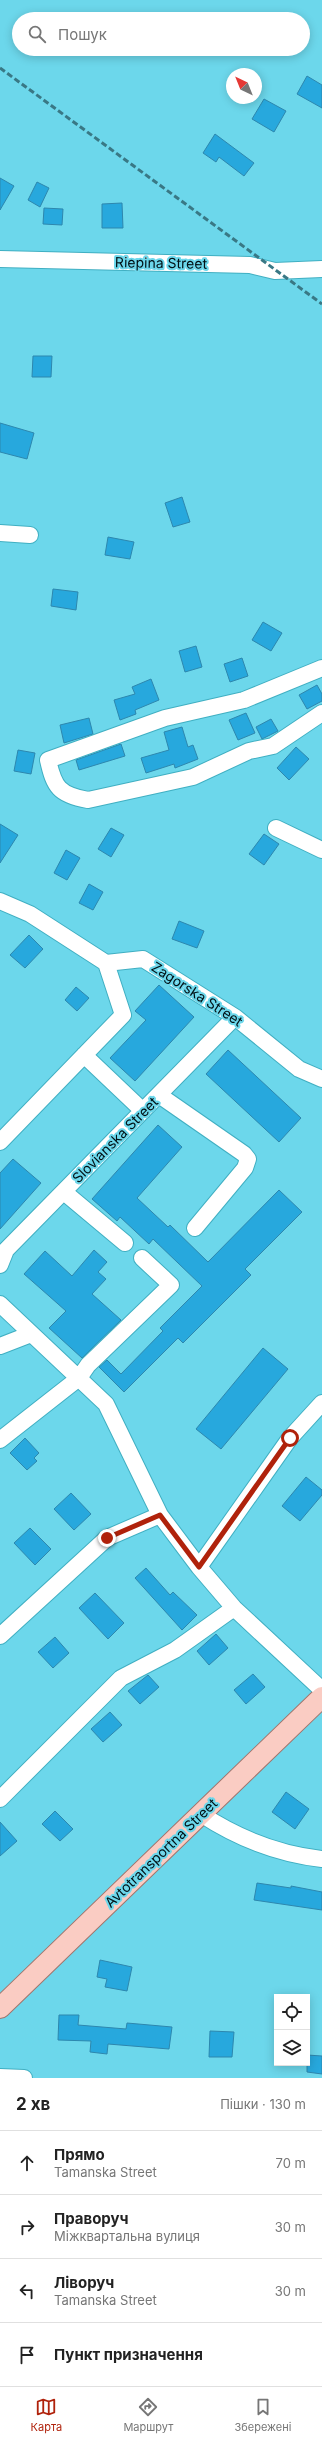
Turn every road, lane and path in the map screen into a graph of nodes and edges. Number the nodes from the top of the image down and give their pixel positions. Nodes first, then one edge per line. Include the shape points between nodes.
1 (0, 259) edge
2 (322, 269) edge
3 (0, 534) edge
4 (30, 535) dead end
5 (322, 668) edge
6 (322, 713) edge
7 (276, 828) dead end
8 (322, 850) edge
9 (0, 901) edge
10 (106, 963) junction
11 (236, 1017) junction
12 (84, 1055) junction
13 (322, 1079) edge
14 (159, 1095) junction
15 (143, 1111) junction
16 (0, 1142) edge
17 (64, 1192) junction
18 (195, 1228) dead end
19 (125, 1243) dead end
20 (142, 1258) dead end
21 (0, 1265) edge
22 (0, 1304) edge
23 (32, 1334) junction
24 (0, 1346) edge
25 (79, 1378) junction
26 (322, 1402) edge
27 (0, 1440) edge
28 (160, 1515) junction
29 (199, 1567) junction
30 (234, 1608) junction
31 (0, 1636) edge
32 (322, 1690) edge
33 (322, 1697) edge
34 (0, 1799) edge
35 (201, 1814) junction
36 (322, 1859) edge
37 (0, 2008) edge
38 (0, 2077) edge
39 (24, 2078) edge

1 - 2 street, Riepina Street via 250,265 275,271
3 - 4 street
5 - 6 street via 244,700 165,718 48,760 53,782 70,797 88,800 193,777 249,751 273,746
7 - 8 street
9 - 10 street via 30,914
10 - 11 street, Zagorska Street via 143,959
10 - 12 street via 123,1015
11 - 13 street, Zagorska Street via 299,1069
11 - 14 street, Slovianska Street
12 - 15 street
12 - 16 street
14 - 15 street, Slovianska Street
14 - 18 street via 248,1159 245,1168
15 - 17 street, Slovianska Street
17 - 19 street
17 - 21 street, Slovianska Street via 6,1250
20 - 25 street via 171,1285 88,1365
22 - 23 street
23 - 24 street
23 - 25 street
25 - 27 street
25 - 28 street via 106,1404
26 - 29 street via 290,1438
28 - 29 street
28 - 31 street via 107,1538
29 - 30 street
30 - 32 street
30 - 34 street via 175,1650 121,1678
33 - 35 main road, Avtotransportna Street
35 - 36 street via 227,1832 260,1846 301,1857
35 - 37 main road, Avtotransportna Street
38 - 39 street

